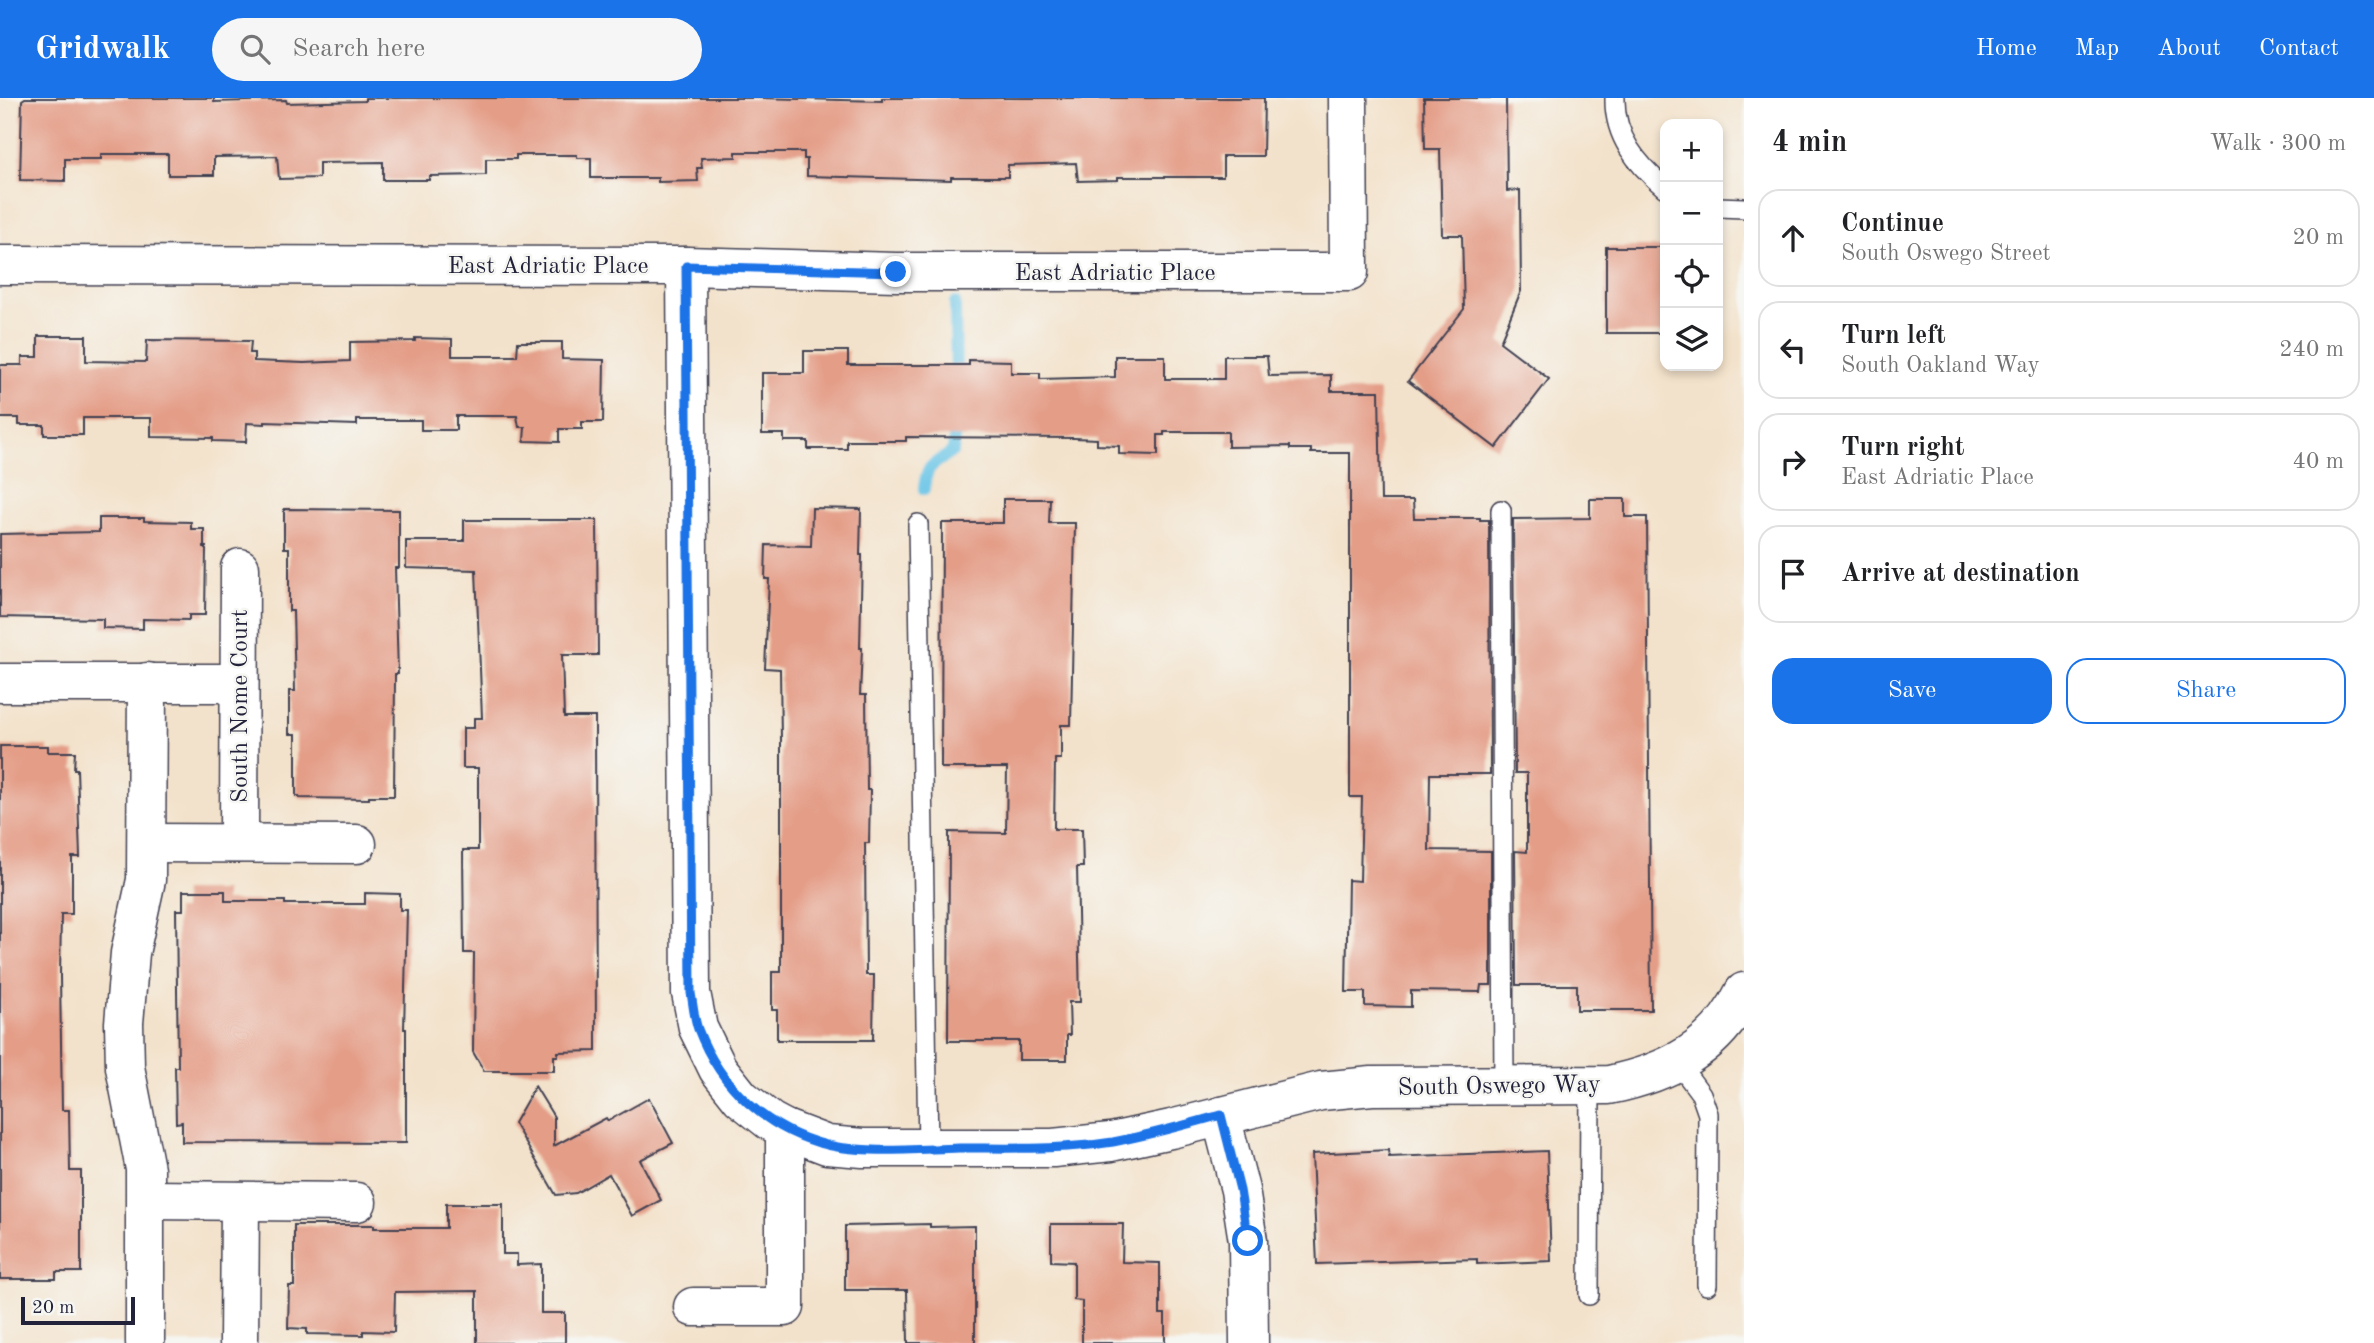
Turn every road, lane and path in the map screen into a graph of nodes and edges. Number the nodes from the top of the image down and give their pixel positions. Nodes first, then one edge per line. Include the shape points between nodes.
1 (1348, 98) edge
2 (1615, 98) edge
3 (1660, 184) edge
4 (1723, 207) edge
5 (1744, 208) edge
6 (0, 265) edge
7 (686, 266) junction
8 (1502, 510) dead end
9 (918, 524) dead end
10 (240, 568) dead end
11 (147, 682) junction
12 (0, 683) edge
13 (239, 683) junction
14 (147, 843) junction
15 (239, 843) junction
16 (357, 844) dead end
17 (1744, 992) edge
18 (1678, 1063) junction
19 (1590, 1085) junction
20 (1504, 1086) junction
21 (1221, 1115) junction
22 (785, 1129) junction
23 (928, 1149) junction
24 (146, 1200) junction
25 (240, 1201) junction
26 (357, 1202) dead end
27 (1707, 1284) dead end
28 (1589, 1295) dead end
29 (693, 1307) dead end
30 (145, 1343) edge
31 (239, 1343) edge
32 (1249, 1343) edge

1 - 7 street, East Adriatic Place via 1349,272 896,272
2 - 3 lane via 1624,141 1641,168
4 - 5 lane
6 - 7 street, East Adriatic Place
7 - 22 street, South Oswego Way via 691,993 698,1028 718,1069 741,1098
8 - 20 lane
9 - 23 lane
10 - 13 street, South Nome Court
11 - 12 street
11 - 13 street
11 - 14 street
13 - 15 street, South Nome Court
14 - 15 street
14 - 24 street via 146,880 130,953 124,1023 125,1067 145,1169
15 - 16 street
17 - 18 street, South Oswego Way via 1713,1036
18 - 19 street, South Oswego Way via 1644,1077
18 - 27 lane via 1701,1094 1708,1114
19 - 20 street, South Oswego Way
19 - 28 lane
20 - 21 street, South Oswego Way via 1372,1086 1321,1091
21 - 23 street, South Oswego Way via 1111,1142 1053,1148
21 - 32 street via 1248,1241
22 - 23 street, South Oswego Way via 827,1145
22 - 29 street via 785,1307
24 - 25 street
24 - 30 street
25 - 26 street
25 - 31 street

